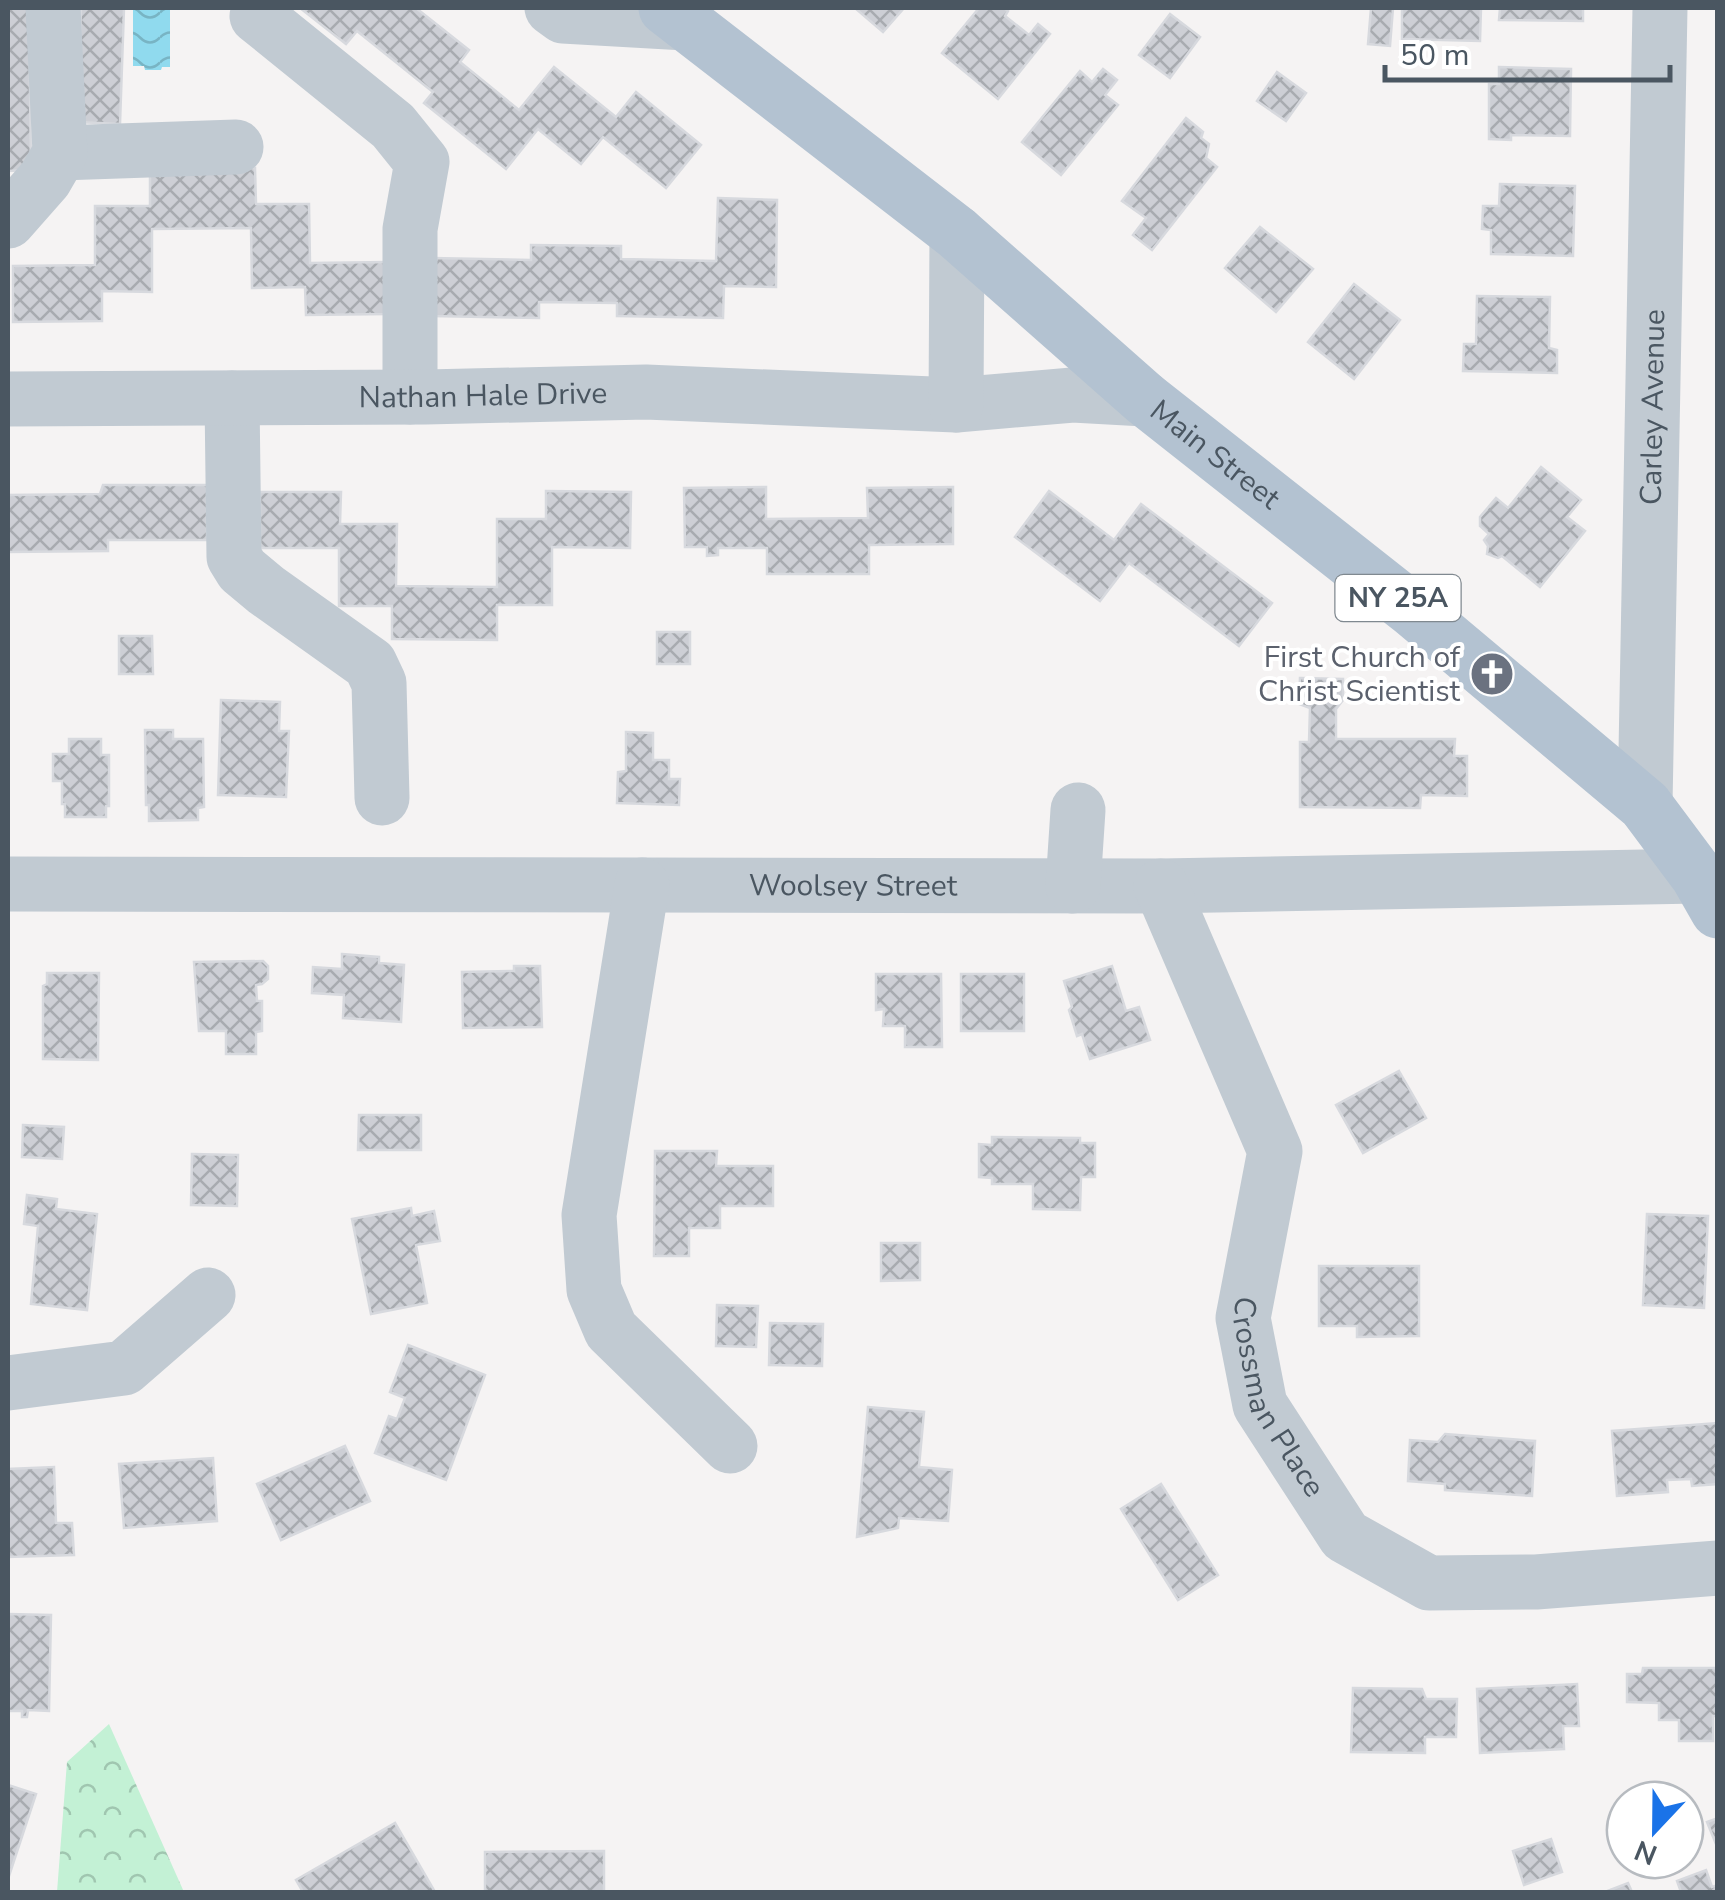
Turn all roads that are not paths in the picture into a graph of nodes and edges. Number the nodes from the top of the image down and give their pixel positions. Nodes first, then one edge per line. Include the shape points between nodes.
1 (53, 8) edge
2 (552, 8) edge
3 (1660, 8) edge
4 (676, 15) edge
5 (257, 16) dead end
6 (236, 148) dead end
7 (60, 153) junction
8 (8, 221) edge
9 (956, 234) junction
10 (410, 396) junction
11 (232, 398) junction
12 (8, 399) edge
13 (1146, 399) junction
14 (956, 405) junction
15 (382, 798) dead end
16 (1645, 805) junction
17 (1078, 810) dead end
18 (8, 884) edge
19 (642, 885) junction
20 (1073, 886) junction
21 (1160, 886) junction
22 (1708, 894) edge
23 (208, 1295) dead end
24 (8, 1383) edge
25 (730, 1446) dead end
26 (1718, 1568) edge

1 - 7 street
2 - 4 street, Main Street via 562,16
3 - 16 street, Carley Avenue
4 - 9 main road, Main Street / NY 25A
5 - 10 street via 394,126 422,162 410,229
6 - 7 street
7 - 8 street
9 - 13 main road, Main Street / NY 25A
9 - 14 street
10 - 11 street, Nathan Hale Drive
10 - 14 street, Nathan Hale Drive via 646,392
11 - 12 street, Nathan Hale Drive
11 - 15 street via 234,557 266,590 370,664 379,683
13 - 14 street, Nathan Hale Drive via 1073,396
13 - 16 main road, Main Street / NY 25A
16 - 22 main road, Main Street / NY 25A
17 - 20 street
18 - 19 street, Woolsey Street
19 - 20 street, Woolsey Street
19 - 25 street via 590,1215 594,1290 611,1330
20 - 21 street, Woolsey Street
21 - 22 street, Woolsey Street
21 - 26 street, Crossman Place via 1275,1150 1243,1318 1260,1405 1345,1536 1429,1583
23 - 24 street via 124,1368

